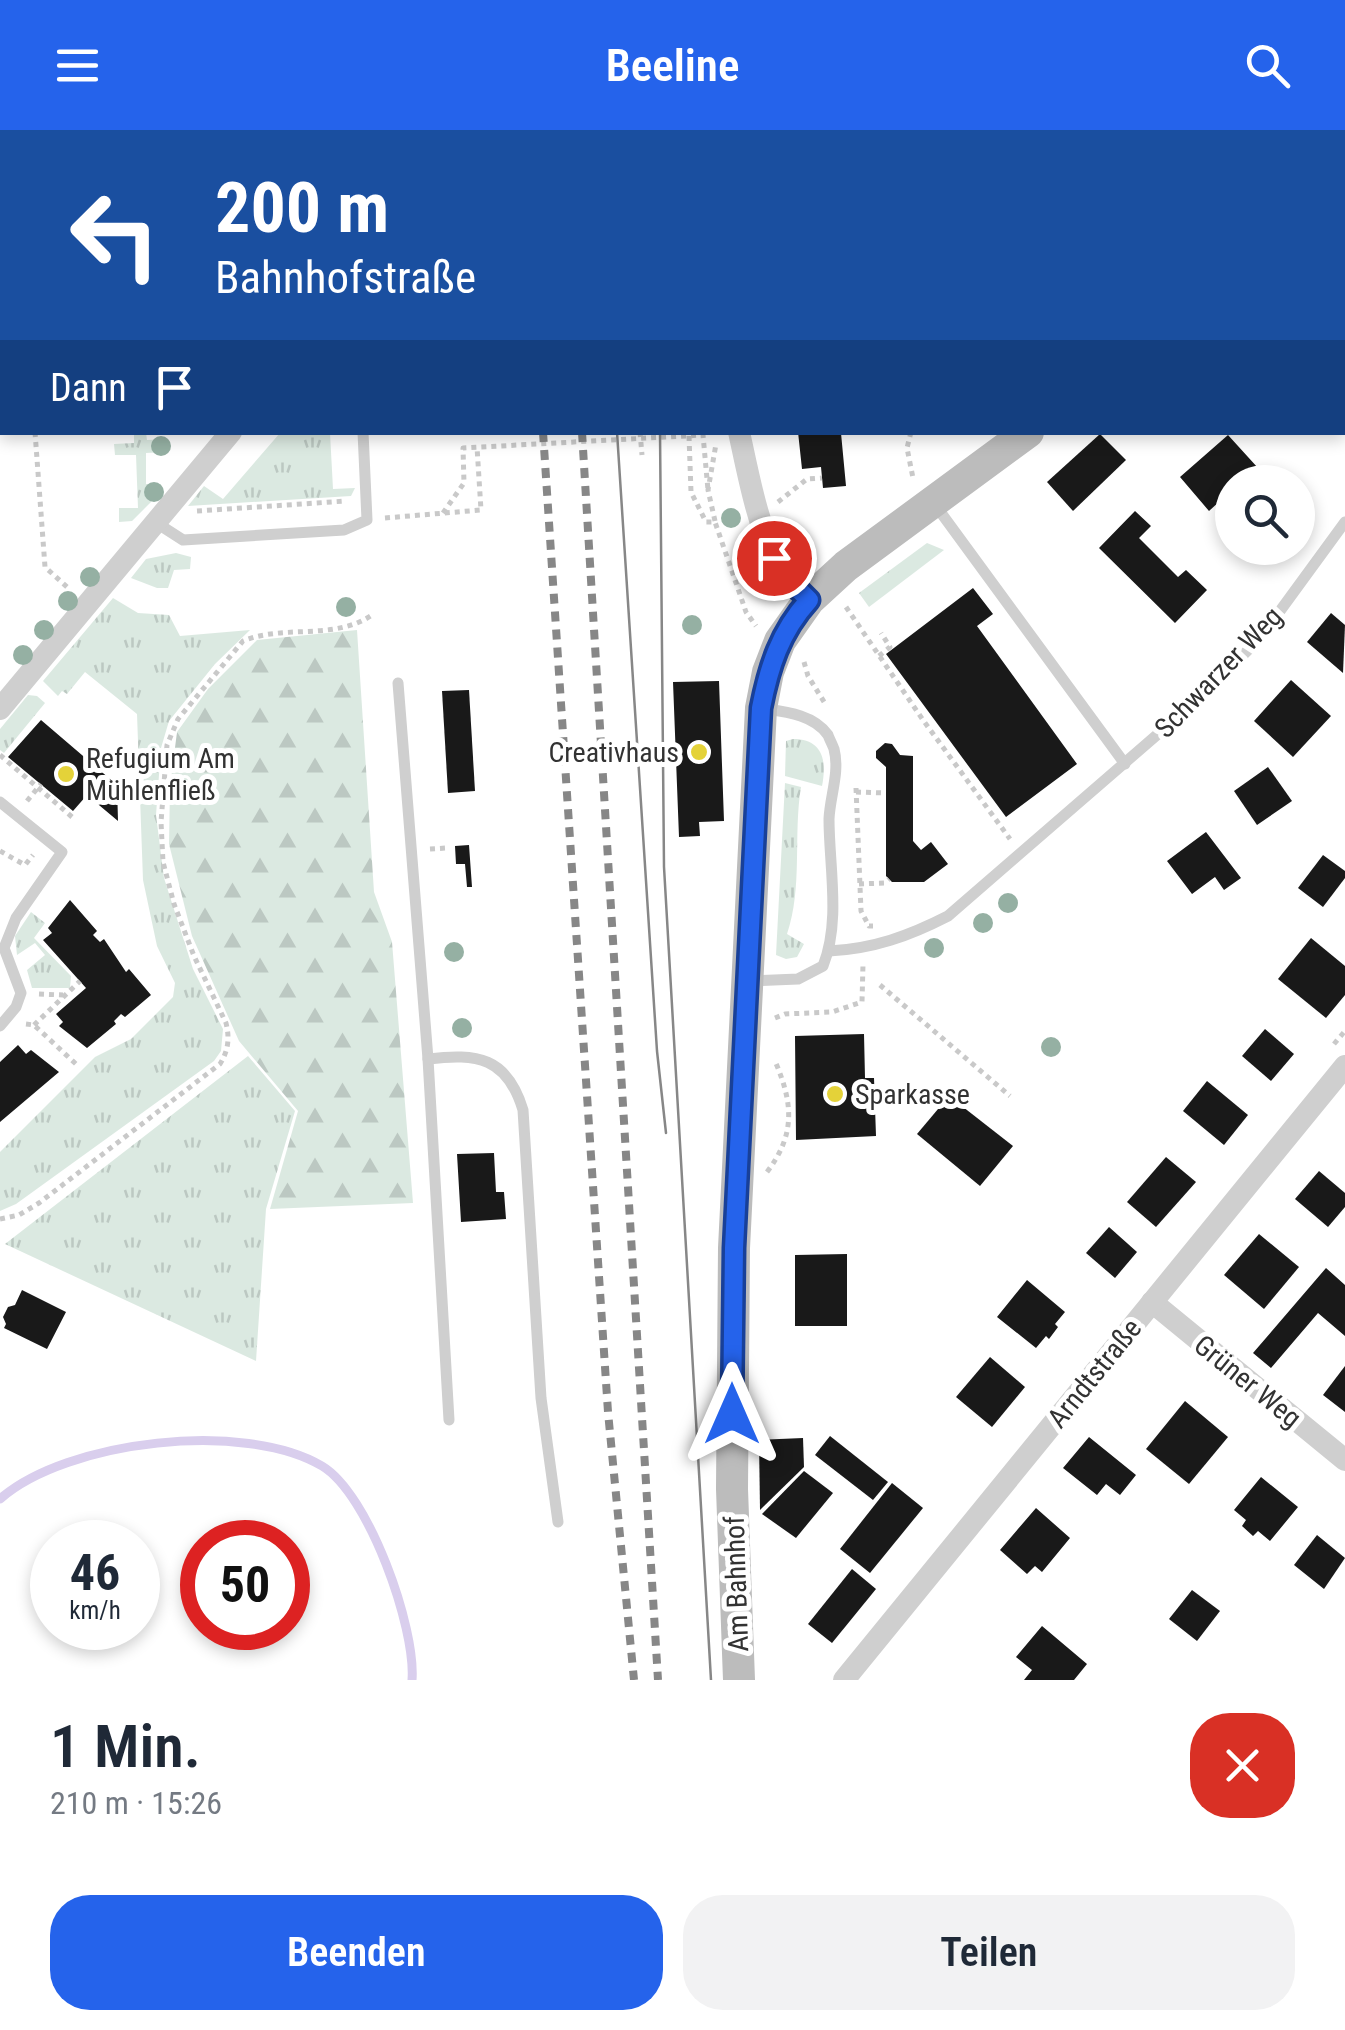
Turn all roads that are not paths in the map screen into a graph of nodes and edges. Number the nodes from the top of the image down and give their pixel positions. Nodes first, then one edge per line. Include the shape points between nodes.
1 (228, 435) edge
2 (363, 435) edge
3 (740, 435) edge
4 (1023, 435) edge
5 (923, 490) junction
6 (155, 522) junction
7 (1345, 522) edge
8 (809, 600) junction
9 (398, 683) dead end
10 (761, 708) junction
11 (0, 709) edge
12 (1126, 764) junction
13 (0, 802) edge
14 (829, 951) junction
15 (746, 981) junction
16 (2, 1024) edge
17 (428, 1058) junction
18 (1345, 1066) edge
19 (1152, 1302) junction
20 (449, 1420) dead end
21 (1345, 1460) edge
22 (558, 1522) dead end
23 (740, 1680) edge
24 (844, 1680) edge

1 - 6 street
2 - 6 lane via 368,520 344,530 183,540
3 - 8 street via 774,558
4 - 5 main road, Am Bahnhof
5 - 8 main road, Am Bahnhof
5 - 12 lane
6 - 11 street
7 - 12 lane, Schwarzer Weg via 1260,637
8 - 10 main road, Am Bahnhof via 780,641
9 - 17 lane
10 - 14 lane via 815,722 834,748
10 - 15 main road, Am Bahnhof
12 - 14 lane, Schwarzer Weg via 948,916 910,936
13 - 16 lane via 62,852 16,918 4,948 21,993
14 - 15 lane via 823,966 798,979
15 - 23 main road, Am Bahnhof via 733,1338
17 - 20 lane
17 - 22 lane via 476,1056 490,1063 510,1083 522,1110 541,1398
18 - 19 street, Arndtstraße
19 - 21 street, Grüner Weg
19 - 24 street, Arndtstraße

